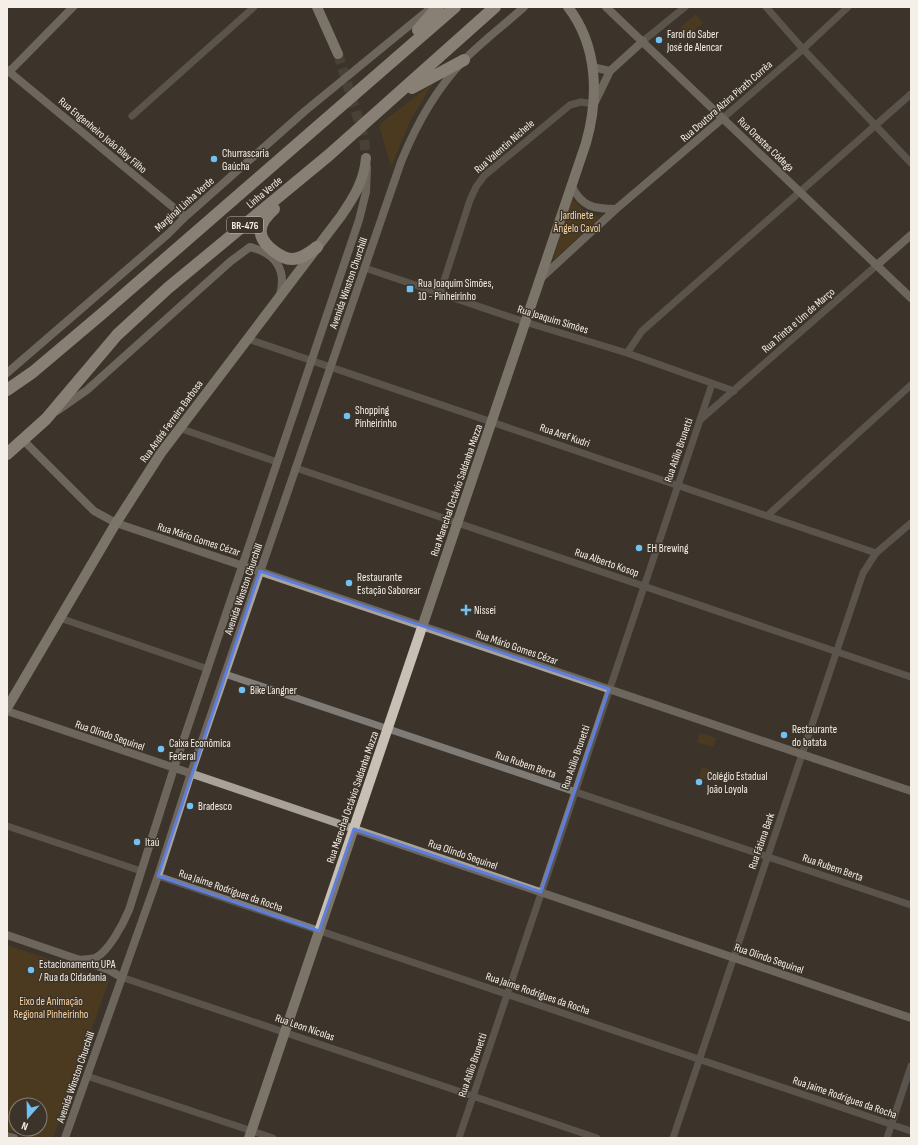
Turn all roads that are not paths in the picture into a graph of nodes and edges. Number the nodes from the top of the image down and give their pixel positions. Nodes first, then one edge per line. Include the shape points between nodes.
1 (73, 7) edge
2 (254, 7) edge
3 (317, 7) edge
4 (432, 7) edge
5 (438, 7) edge
6 (455, 7) edge
7 (495, 7) edge
8 (524, 7) edge
9 (568, 7) edge
10 (606, 7) edge
11 (685, 7) edge
12 (766, 7) edge
13 (848, 7) edge
14 (643, 41) junction
15 (803, 49) junction
16 (338, 54) tunnel mouth
17 (396, 57) junction
18 (464, 60) junction
19 (592, 67) junction
20 (8, 71) edge
21 (610, 71) junction
22 (911, 94) edge
23 (395, 98) junction
24 (594, 104) junction
25 (132, 116) dead end
26 (722, 118) junction
27 (875, 125) junction
28 (329, 155) junction
29 (366, 158) joint
30 (911, 163) edge
31 (572, 185) junction
32 (800, 191) junction
33 (616, 209) junction
34 (184, 217) junction
35 (911, 235) edge
36 (317, 247) junction
37 (877, 265) junction
38 (365, 268) junction
39 (540, 280) junction
40 (440, 293) junction
41 (279, 298) junction
42 (911, 298) edge
43 (525, 322) junction
44 (248, 339) junction
45 (628, 353) junction
46 (312, 360) junction
47 (331, 367) junction
48 (7, 373) edge
49 (712, 384) junction
50 (911, 385) edge
51 (7, 390) edge
52 (734, 392) junction
53 (46, 419) junction
54 (700, 420) junction
55 (492, 422) junction
56 (179, 428) junction
57 (23, 440) junction
58 (7, 454) edge
59 (277, 462) junction
60 (296, 468) junction
61 (678, 485) junction
62 (767, 516) junction
63 (116, 523) junction
64 (457, 523) junction
65 (911, 523) edge
66 (876, 553) junction
67 (243, 565) junction
68 (260, 571) junction
69 (644, 586) junction
70 (60, 618) junction
71 (422, 626) junction
72 (836, 652) junction
73 (208, 669) junction
74 (225, 674) junction
75 (911, 677) edge
76 (609, 689) junction
77 (7, 708) edge
78 (7, 711) edge
79 (388, 729) junction
80 (802, 754) junction
81 (174, 768) junction
82 (191, 774) junction
83 (575, 792) junction
84 (911, 792) edge
85 (7, 826) edge
86 (354, 829) junction
87 (768, 857) junction
88 (141, 871) junction
89 (158, 876) junction
90 (541, 892) junction
91 (911, 905) edge
92 (319, 931) junction
93 (7, 935) edge
94 (734, 958) junction
95 (78, 960) junction
96 (121, 977) junction
97 (507, 994) junction
98 (911, 1018) edge
99 (285, 1032) junction
100 (699, 1060) junction
101 (911, 1066) edge
102 (87, 1076) junction
103 (473, 1096) junction
104 (892, 1124) junction
105 (911, 1131) edge
106 (251, 1134) edge
107 (7, 1136) edge
108 (14, 1138) edge
109 (65, 1138) edge
110 (273, 1138) edge
111 (459, 1138) edge
112 (597, 1138) edge
113 (673, 1138) edge
114 (887, 1138) edge

1 - 20 street
2 - 25 street
3 - 16 main road
4 - 34 street, Marginal Linha Verde via 305,111
5 - 17 highway
6 - 17 highway, Linha Verde / BR-476
7 - 23 highway, Linha Verde / BR-476
8 - 18 street
9 - 19 main road, Rua Marechal Octávio Saldanha Mazza via 585,38
10 - 14 street, Rua Orestes Códega
11 - 14 street
12 - 15 street
13 - 15 street, Rua Doutora Alzira Pirath Corrêa
14 - 21 street
14 - 26 street, Rua Orestes Códega
15 - 26 street, Rua Doutora Alzira Pirath Corrêa
15 - 27 street
17 - 51 highway, Linha Verde / BR-476 via 104,312 33,372
18 - 23 highway
18 - 38 street, Avenida Winston Churchill via 436,96 414,131
19 - 21 street
19 - 24 main road, Rua Marechal Octávio Saldanha Mazza
20 - 34 street, Rua Engenheiro João Bley Filho
21 - 24 street
22 - 27 street
23 - 28 highway, Linha Verde / BR-476
24 - 31 main road, Rua Marechal Octávio Saldanha Mazza via 586,143
24 - 40 street, Rua Valentin Nichele via 581,102 570,105 484,176 470,200
26 - 32 street, Rua Orestes Códega
26 - 33 street, Rua Doutora Alzira Pirath Corrêa
27 - 30 street
27 - 32 street
28 - 36 highway via 322,166 267,216 260,228 260,237 283,258 301,257
28 - 53 highway, Linha Verde / BR-476 via 168,288 117,335
29 - 36 main road, Rua André Ferreira Barbosa via 363,178 357,193
29 - 46 street, Avenida Winston Churchill via 364,205
31 - 33 street via 587,206
31 - 39 main road, Rua Marechal Octávio Saldanha Mazza
32 - 37 street, Rua Orestes Códega
32 - 45 street via 642,331
33 - 39 street, Rua Doutora Alzira Pirath Corrêa
34 - 48 street, Marginal Linha Verde via 168,234
35 - 37 street, Rua Trinta e Um de Março
36 - 41 main road, Rua André Ferreira Barbosa
37 - 42 street, Rua Orestes Códega
37 - 52 street, Rua Trinta e Um de Março
38 - 40 street, Rua Joaquim Simões
38 - 47 street, Avenida Winston Churchill
39 - 43 main road, Rua Marechal Octávio Saldanha Mazza
40 - 43 street, Rua Joaquim Simões
41 - 44 main road, Rua André Ferreira Barbosa
41 - 53 street via 283,284 281,271 274,259 264,250 250,246 87,390
43 - 45 street, Rua Joaquim Simões
43 - 55 main road, Rua Marechal Octávio Saldanha Mazza
44 - 46 street, Rua Aref Kudri
44 - 56 main road, Rua André Ferreira Barbosa
45 - 49 street, Rua Joaquim Simões
46 - 47 street, Rua Aref Kudri
46 - 59 street, Avenida Winston Churchill
47 - 55 street, Rua Aref Kudri
47 - 60 street, Avenida Winston Churchill
49 - 52 street, Rua Joaquim Simões
49 - 54 street, Rua Atílio Brunetti
50 - 62 street
52 - 54 street, Rua Trinta e Um de Março
53 - 57 highway, Linha Verde / BR-476
54 - 61 street, Rua Atílio Brunetti
55 - 61 street, Rua Aref Kudri
55 - 64 main road, Rua Marechal Octávio Saldanha Mazza
56 - 59 street
56 - 63 main road, Rua André Ferreira Barbosa
57 - 58 highway, Linha Verde / BR-476
57 - 63 street, Rua Mário Gomes Cézar via 94,511
59 - 67 street, Avenida Winston Churchill
60 - 64 street, Rua Alberto Kosop
60 - 68 street, Avenida Winston Churchill
61 - 62 street, Rua Aref Kudri
61 - 69 street, Rua Atílio Brunetti
62 - 66 street, Rua Aref Kudri
63 - 67 street, Rua Mário Gomes Cézar
63 - 70 main road, Rua André Ferreira Barbosa
64 - 69 street, Rua Alberto Kosop
64 - 71 main road, Rua Marechal Octávio Saldanha Mazza
65 - 66 street, Rua Fátima Bark
66 - 72 street, Rua Fátima Bark via 863,573
67 - 68 street, Rua Mário Gomes Cézar
67 - 73 street, Avenida Winston Churchill
68 - 71 street, Rua Mário Gomes Cézar
68 - 74 street, Avenida Winston Churchill
69 - 72 street, Rua Alberto Kosop
69 - 76 street, Rua Atílio Brunetti
70 - 73 street
70 - 77 main road, Rua André Ferreira Barbosa
71 - 76 street, Rua Mário Gomes Cézar
71 - 79 main road, Rua Marechal Octávio Saldanha Mazza
72 - 75 street, Rua Alberto Kosop
72 - 80 street, Rua Fátima Bark
73 - 81 street, Avenida Winston Churchill
74 - 79 street, Rua Rubem Berta
74 - 82 street, Avenida Winston Churchill
76 - 80 street, Rua Mário Gomes Cézar
76 - 83 street, Rua Atílio Brunetti
78 - 81 street, Rua Olindo Sequinel
79 - 83 street, Rua Rubem Berta
79 - 86 main road, Rua Marechal Octávio Saldanha Mazza
80 - 84 street, Rua Mário Gomes Cézar
80 - 87 street, Rua Fátima Bark
81 - 82 street, Rua Olindo Sequinel
81 - 88 street, Avenida Winston Churchill
82 - 86 street, Rua Olindo Sequinel
82 - 89 street, Avenida Winston Churchill
83 - 87 street, Rua Rubem Berta
83 - 90 street, Rua Atílio Brunetti
85 - 88 street
86 - 90 street, Rua Olindo Sequinel
86 - 92 main road, Rua Marechal Octávio Saldanha Mazza
87 - 91 street, Rua Rubem Berta
87 - 94 street, Rua Fátima Bark
88 - 95 street, Avenida Winston Churchill via 129,910 118,931 99,955
89 - 92 street, Rua Jaime Rodrigues da Rocha
89 - 96 street, Avenida Winston Churchill
90 - 94 street, Rua Olindo Sequinel
90 - 97 street, Rua Atílio Brunetti
92 - 97 street, Rua Jaime Rodrigues da Rocha
92 - 99 main road, Rua Marechal Octávio Saldanha Mazza
93 - 95 street, Rua Leon Nícolas
94 - 98 street, Rua Olindo Sequinel
94 - 100 street, Rua Fátima Bark
95 - 96 street, Rua Leon Nícolas via 109,970
96 - 99 street, Rua Leon Nícolas
96 - 102 street, Avenida Winston Churchill
97 - 100 street, Rua Jaime Rodrigues da Rocha
97 - 103 street, Rua Atílio Brunetti
99 - 103 street, Rua Leon Nícolas
99 - 106 main road, Rua Marechal Octávio Saldanha Mazza
100 - 104 street, Rua Jaime Rodrigues da Rocha
100 - 113 street, Rua Fátima Bark
101 - 104 street
102 - 106 street
102 - 109 street, Avenida Winston Churchill
103 - 111 street, Rua Atílio Brunetti
103 - 112 street, Rua Leon Nícolas
104 - 105 street, Rua Jaime Rodrigues da Rocha
104 - 114 street
106 - 110 street
107 - 108 street

